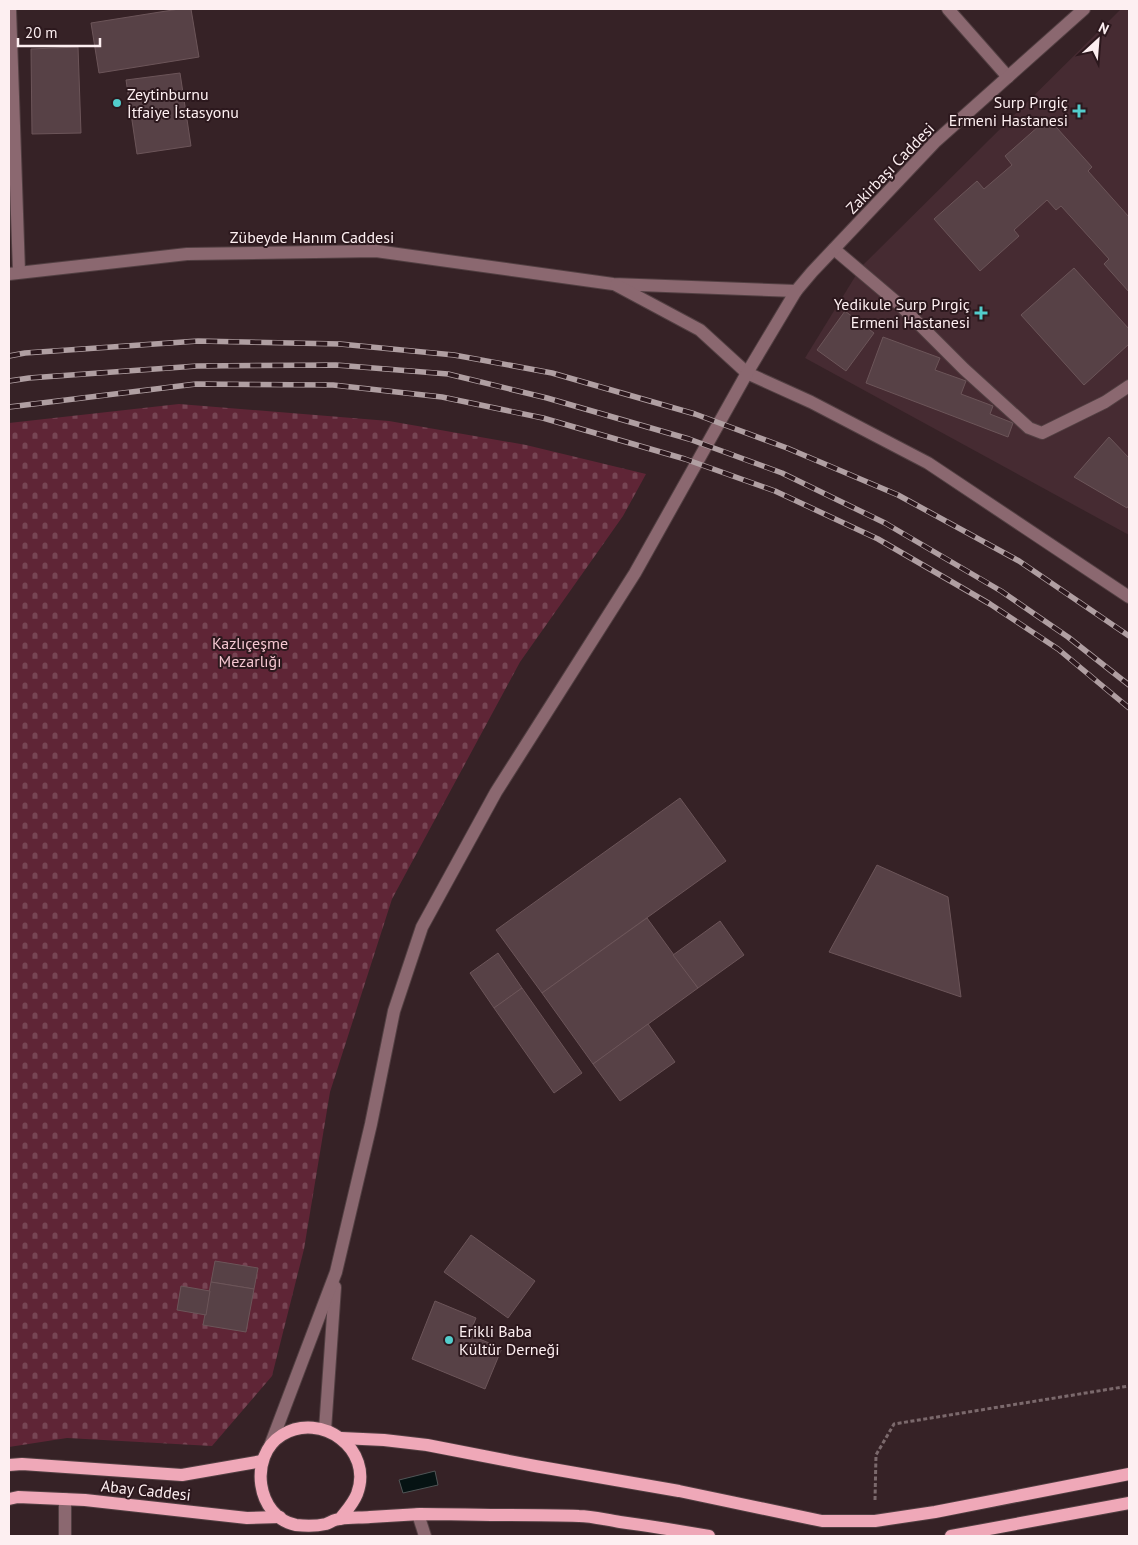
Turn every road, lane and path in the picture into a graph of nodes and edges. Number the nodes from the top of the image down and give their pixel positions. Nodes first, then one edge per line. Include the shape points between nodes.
1 (10, 9) edge
2 (948, 9) edge
3 (1079, 10) edge
4 (1008, 77) junction
5 (11, 105) edge
6 (834, 249) junction
7 (14, 273) edge
8 (613, 284) junction
9 (796, 291) junction
10 (747, 373) junction
11 (1129, 386) edge
12 (1129, 597) edge
13 (336, 1272) junction
14 (1129, 1386) edge
15 (325, 1430) junction
16 (341, 1438) junction
17 (270, 1446) junction
18 (262, 1461) junction
19 (9, 1465) edge
20 (1129, 1474) edge
21 (9, 1499) edge
22 (65, 1499) junction
23 (1129, 1503) edge
24 (418, 1514) junction
25 (280, 1517) junction
26 (340, 1519) junction
27 (875, 1521) junction
28 (65, 1536) edge
29 (425, 1536) edge
30 (710, 1536) edge
31 (951, 1536) edge

1 - 5 street
2 - 4 street
3 - 4 street, Zakirbaşı Caddesi
4 - 6 street, Zakirbaşı Caddesi via 936,141
5 - 7 street
6 - 9 street, Zakirbaşı Caddesi
6 - 11 street via 900,305 1029,428 1042,433 1105,402
7 - 8 street, Zübeyde Hanım Caddesi via 187,254 376,251
8 - 9 street
8 - 10 street via 700,330
9 - 10 street, Zakirbaşı Caddesi
10 - 12 street via 811,402 928,463
10 - 13 street, Zakirbaşı Caddesi via 635,573 496,792 422,927 394,1011
13 - 15 street
13 - 17 street
14 - 27 path via 894,1424 876,1455
15 - 16 main road
15 - 17 main road via 311,1427 296,1429 281,1435
16 - 26 main road via 355,1456 360,1478 357,1494
16 - 27 main road via 427,1446 679,1491 822,1521
17 - 18 main road
18 - 19 main road, Abay Caddesi via 182,1475
18 - 25 main road via 262,1492
20 - 27 main road
21 - 22 main road, Abay Caddesi
22 - 25 main road, Abay Caddesi via 247,1518
22 - 28 street
23 - 31 main road
24 - 26 main road
24 - 29 street
24 - 30 main road via 580,1516
25 - 26 main road via 294,1524 315,1526

